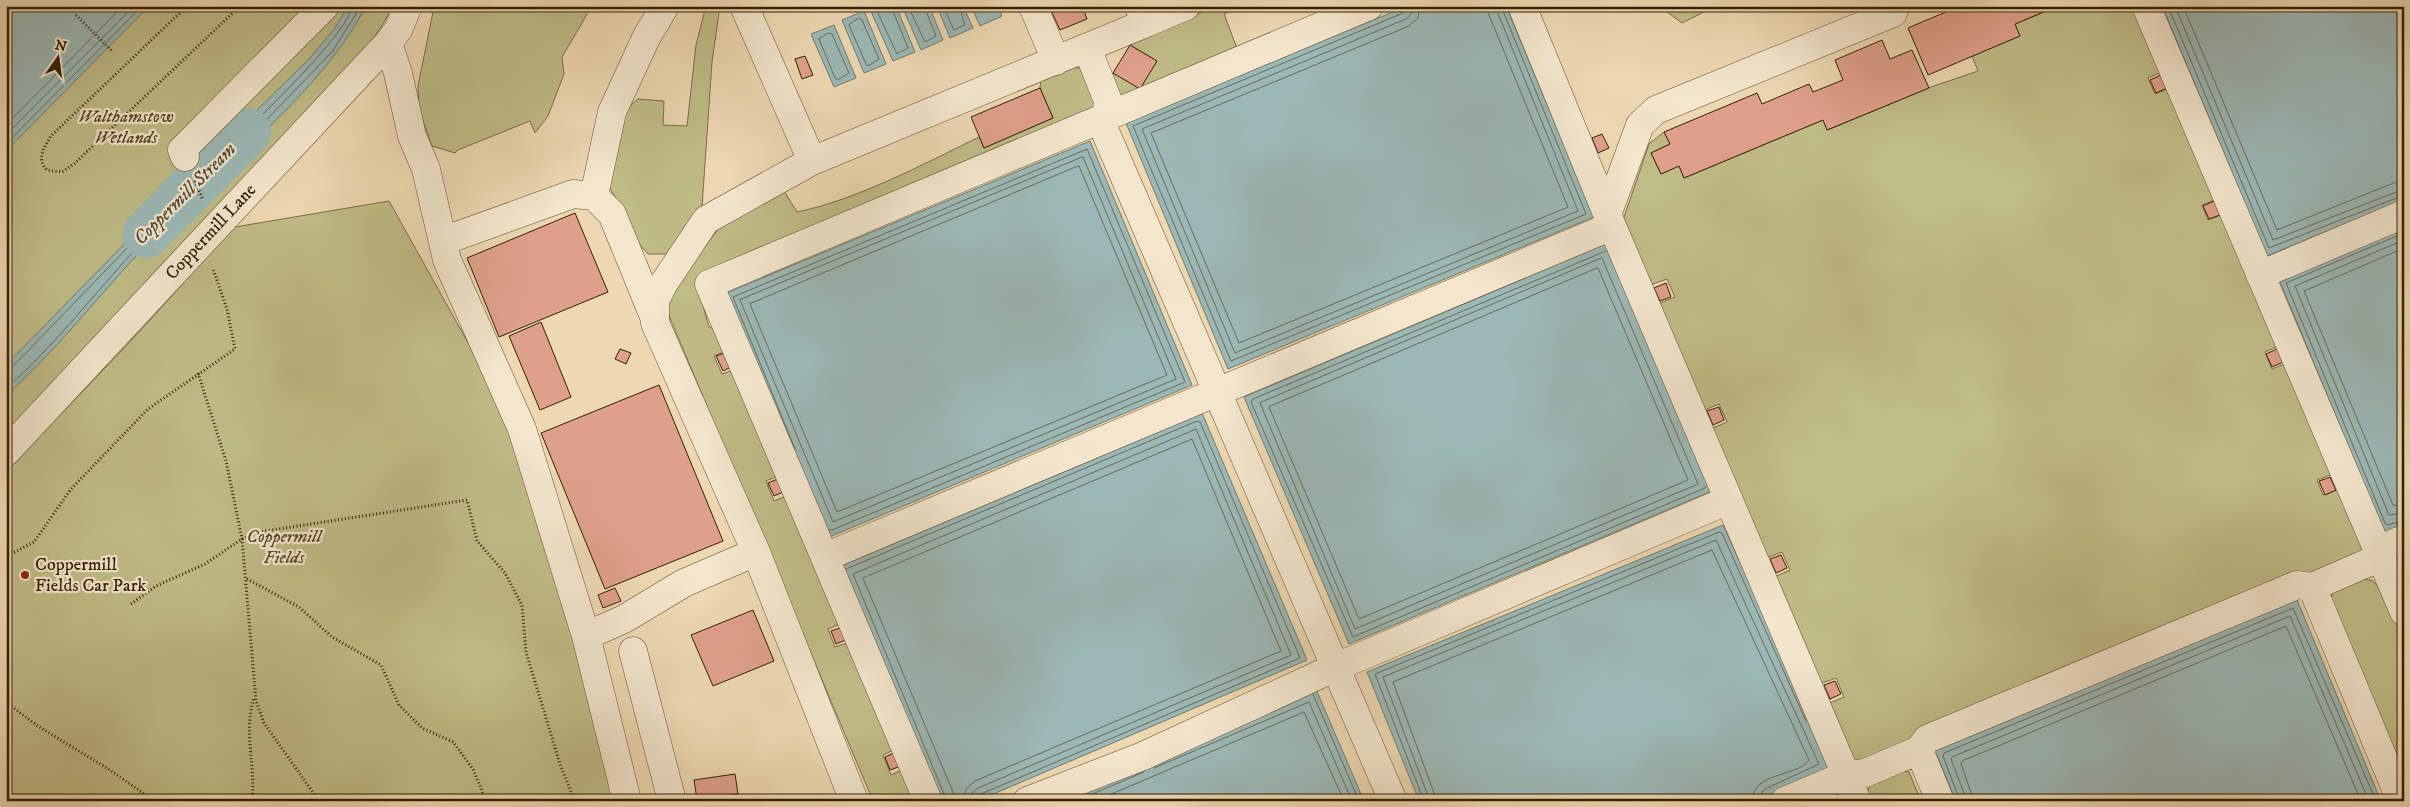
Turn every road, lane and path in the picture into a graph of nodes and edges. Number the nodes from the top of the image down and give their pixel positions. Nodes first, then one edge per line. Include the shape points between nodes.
1 (187, 6) edge
2 (240, 6) edge
3 (325, 6) edge
4 (408, 6) edge
5 (665, 6) edge
6 (744, 6) edge
7 (1033, 6) edge
8 (1186, 6) edge
9 (1369, 6) edge
10 (1522, 6) edge
11 (2146, 6) edge
12 (1894, 13) dead end
13 (76, 15) dead end
14 (1143, 15) edge
15 (388, 43) junction
16 (1087, 48) junction
17 (113, 52) dead end
18 (1056, 61) junction
19 (1106, 118) junction
20 (185, 157) dead end
21 (812, 161) junction
22 (594, 196) junction
23 (2404, 214) edge
24 (1610, 220) junction
25 (443, 241) junction
26 (199, 245) junction
27 (2260, 275) junction
28 (655, 318) junction
29 (198, 373) junction
30 (1217, 391) junction
31 (6, 452) edge
32 (1729, 500) junction
33 (242, 539) junction
34 (2404, 539) edge
35 (756, 552) junction
36 (11, 554) dead end
37 (2379, 554) junction
38 (825, 556) junction
39 (246, 579) junction
40 (2312, 587) junction
41 (131, 604) dead end
42 (2404, 612) edge
43 (586, 636) junction
44 (633, 651) dead end
45 (1336, 667) junction
46 (254, 696) junction
47 (6, 702) edge
48 (1919, 750) junction
49 (1846, 775) junction
50 (846, 799) edge
51 (154, 801) edge
52 (252, 801) edge
53 (319, 801) edge
54 (486, 801) edge
55 (575, 801) edge
56 (627, 801) edge
57 (672, 801) edge
58 (928, 801) edge
59 (1027, 801) edge
60 (1393, 801) edge
61 (1785, 801) edge
62 (1857, 801) edge
63 (1940, 801) edge
64 (2401, 801) edge

1 - 2 path via 50,136 40,162 47,170 62,172 74,164
3 - 20 street via 182,150
4 - 15 street, Coppermill Lane via 398,30
5 - 22 street via 646,38 612,112
6 - 21 street
7 - 18 street
8 - 14 street
9 - 19 street
10 - 24 street
11 - 27 street
12 - 24 street via 1656,110 1640,125
13 - 17 path
14 - 16 street
15 - 25 street via 412,136 426,169
15 - 26 street, Coppermill Lane
16 - 18 street
16 - 19 street via 1108,101
18 - 21 street
19 - 30 street via 1104,129
19 - 38 street via 709,284
21 - 28 street via 706,220 664,283 655,301
22 - 25 street via 573,194
22 - 28 street via 612,214
23 - 27 street
24 - 30 street
24 - 32 street
25 - 43 street via 447,260 522,429
26 - 29 path via 218,281 235,349
26 - 31 street, Coppermill Lane
27 - 37 street
28 - 35 street
29 - 33 path via 226,461
29 - 36 path via 148,409 119,437 71,489 34,542
30 - 38 street
30 - 45 street
32 - 45 street
32 - 49 street
33 - 39 path
33 - 41 path via 205,564 156,586
33 - 55 path via 259,532 467,500 477,540 505,572 522,605 526,652 560,764
34 - 37 street
35 - 43 street via 684,583 624,619
35 - 50 street
37 - 40 street
37 - 42 street
38 - 58 street
39 - 46 path
39 - 54 path via 299,607 332,637 381,665 399,705 422,728 453,742 473,769
40 - 48 street via 2297,585 1927,739
40 - 64 street
43 - 56 street
44 - 57 street
45 - 59 street via 1143,756
45 - 60 street
46 - 52 path via 248,746 253,767
46 - 53 path via 264,723
47 - 51 path
48 - 49 street via 1865,773
48 - 63 street
49 - 61 street
49 - 62 street

